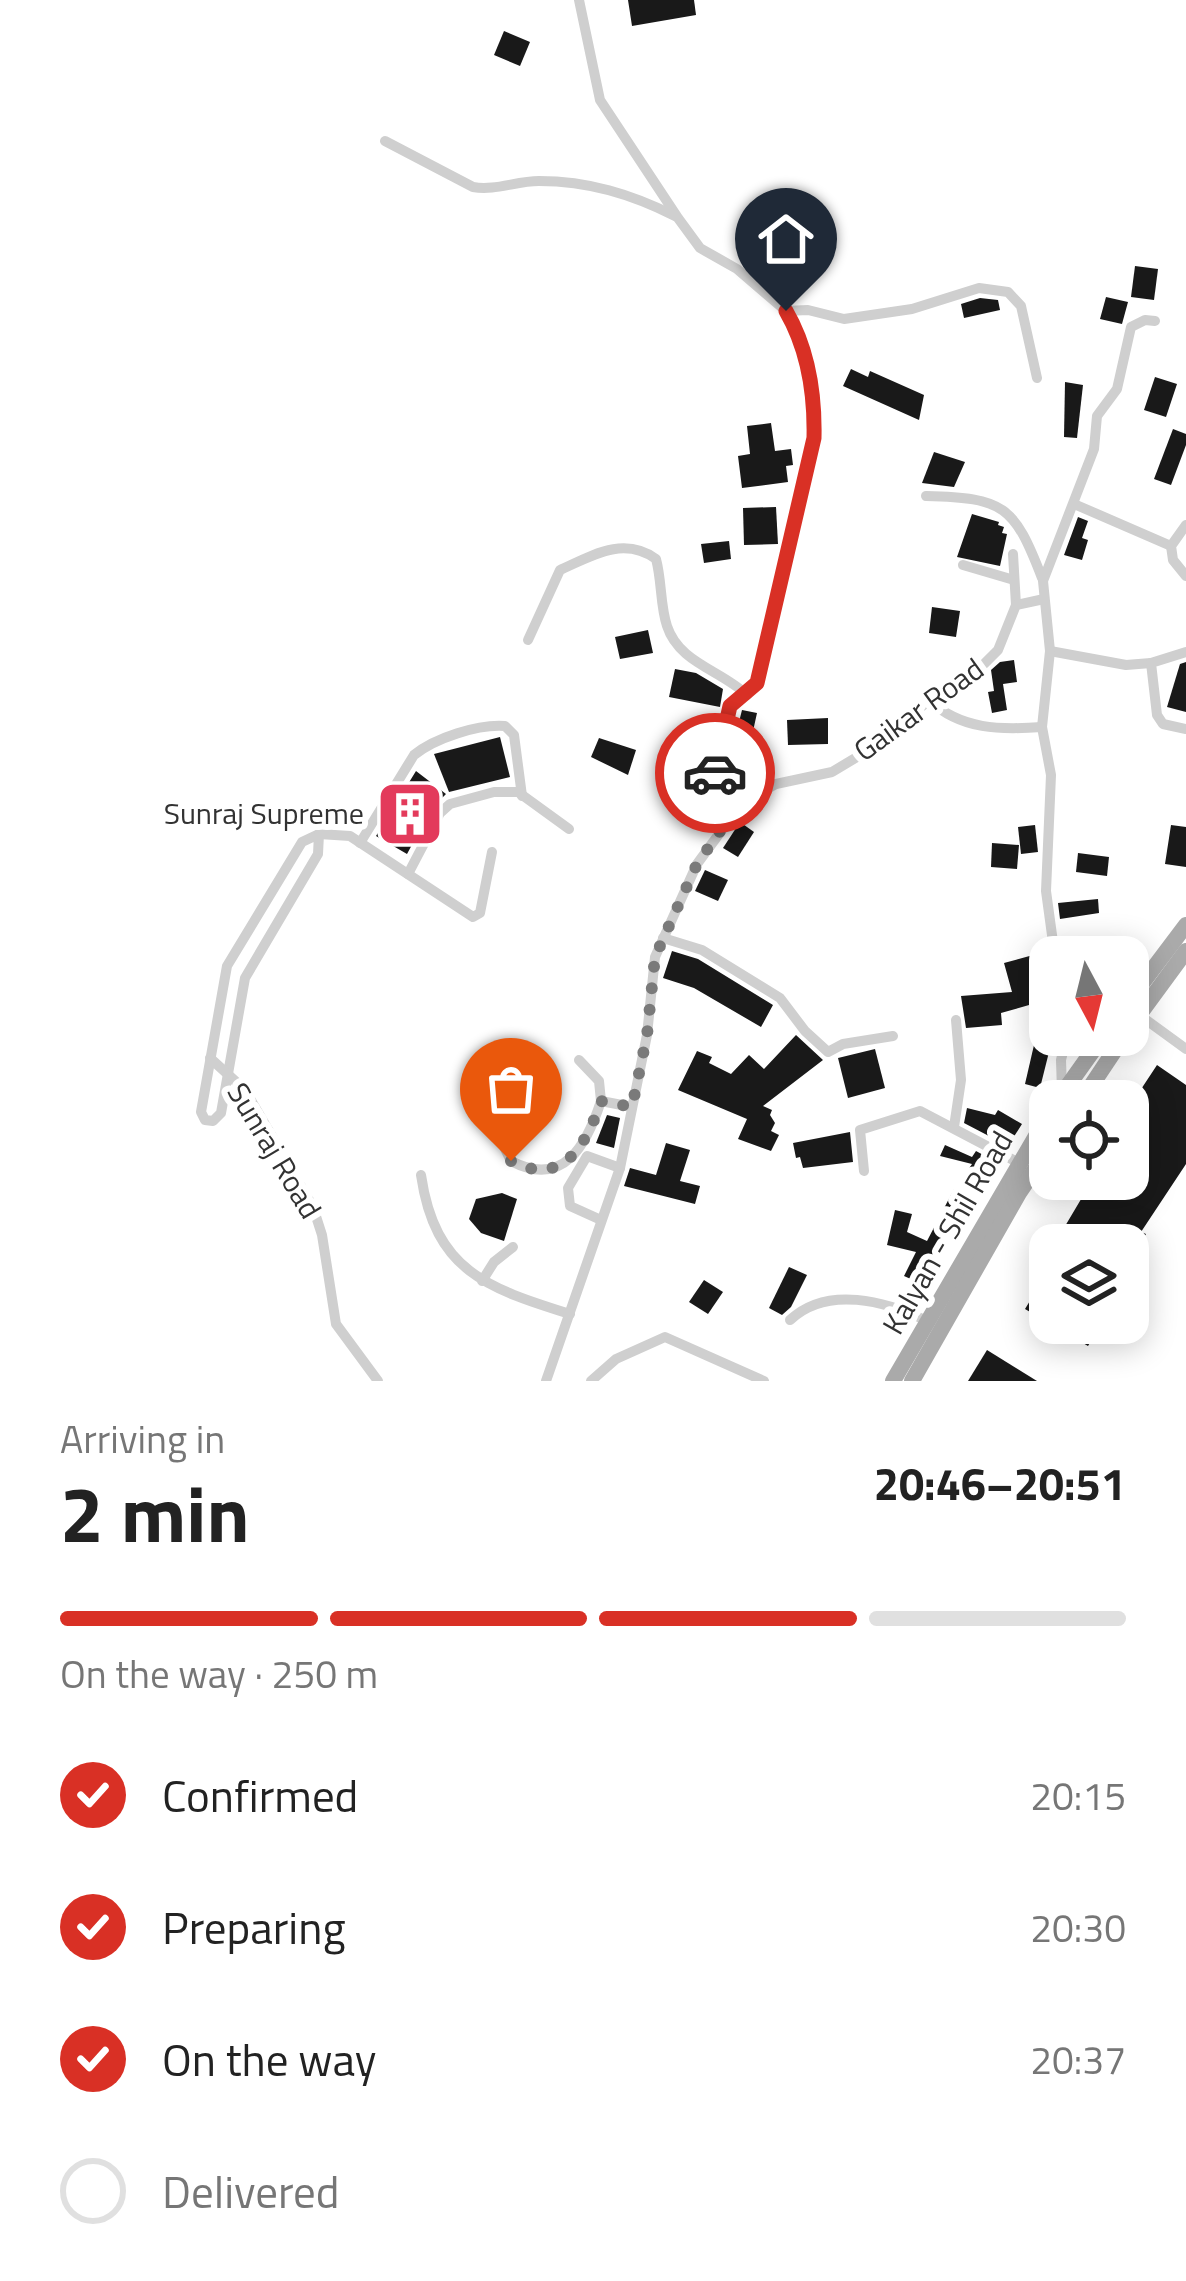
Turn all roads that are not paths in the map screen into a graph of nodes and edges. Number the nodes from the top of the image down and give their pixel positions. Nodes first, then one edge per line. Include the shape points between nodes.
1 (579, 0) edge
2 (385, 141) dead end
3 (678, 218) junction
4 (786, 311) junction
5 (1155, 321) dead end
6 (1037, 378) dead end
7 (926, 496) dead end
8 (1074, 503) junction
9 (1186, 526) edge
10 (1172, 546) junction
11 (1013, 554) dead end
12 (963, 565) dead end
13 (1186, 576) edge
14 (1014, 580) junction
15 (1043, 581) junction
16 (1044, 599) junction
17 (1016, 605) junction
18 (528, 640) dead end
19 (1050, 651) junction
20 (1186, 652) edge
21 (1151, 663) junction
22 (747, 695) junction
23 (929, 700) junction
24 (1042, 728) junction
25 (1186, 730) edge
26 (522, 796) junction
27 (728, 820) junction
28 (568, 829) dead end
29 (319, 834) junction
30 (360, 843) junction
31 (492, 852) dead end
32 (408, 874) junction
33 (1186, 925) edge
34 (1052, 936) edge
35 (663, 938) junction
36 (235, 950) junction
37 (1186, 951) edge
38 (254, 961) junction
39 (223, 983) junction
40 (243, 987) junction
41 (1149, 988) edge
42 (1149, 997) edge
43 (956, 1020) dead end
44 (1149, 1030) edge
45 (893, 1036) dead end
46 (1186, 1049) edge
47 (1102, 1056) edge
48 (210, 1058) junction
49 (579, 1060) dead end
50 (228, 1073) junction
51 (1084, 1080) edge
52 (601, 1101) junction
53 (632, 1107) junction
54 (954, 1126) junction
55 (498, 1133) dead end
56 (1029, 1147) edge
57 (1019, 1163) junction
58 (620, 1168) junction
59 (864, 1171) dead end
60 (422, 1175) dead end
61 (1029, 1178) edge
62 (601, 1220) junction
63 (514, 1247) dead end
64 (482, 1281) junction
65 (570, 1314) junction
66 (790, 1320) dead end
67 (927, 1321) junction
68 (378, 1381) edge
69 (546, 1381) edge
70 (591, 1381) edge
71 (764, 1381) edge
72 (893, 1381) edge
73 (912, 1381) edge

1 - 3 street via 600,100
2 - 3 street via 473,187 588,185 632,194
3 - 4 street via 700,248
4 - 6 street via 844,319 979,288 1008,292 1022,306
4 - 22 street via 805,355 814,438 757,683
5 - 8 street via 1131,327
7 - 15 street via 992,502 1023,527
8 - 10 street
8 - 15 street
9 - 10 street
10 - 13 street
11 - 14 street
12 - 14 street
14 - 17 street
15 - 16 street
16 - 17 street
16 - 19 street
17 - 23 street, Gaikar Road via 998,650
18 - 22 street via 560,570 639,547 656,559 668,628 681,651
19 - 21 street
19 - 24 street
20 - 21 street
21 - 25 street via 1157,715
22 - 27 street via 730,706 716,761 712,796
23 - 24 street via 982,727
23 - 27 street, Gaikar Road via 832,772 776,784
24 - 34 street via 1051,775
26 - 28 street
26 - 30 street via 514,735 488,726 415,755
26 - 32 street via 507,790 444,808
27 - 35 street
29 - 30 street
29 - 36 street, Sunraj Road via 302,842
29 - 38 street via 318,854
30 - 32 street
31 - 32 street via 476,917
33 - 41 main road
35 - 45 street via 702,950 779,998 828,1052
35 - 53 street
36 - 38 street
36 - 39 street, Sunraj Road
37 - 42 main road
38 - 40 street
39 - 40 street
39 - 48 street, Sunraj Road
40 - 50 street
43 - 54 street via 961,1080
44 - 46 street
47 - 51 main road
48 - 50 street, Sunraj Road
48 - 50 street, Sunraj Road via 205,1120 221,1114
49 - 52 street via 599,1081
50 - 68 street, Sunraj Road via 313,1207 336,1324
52 - 53 street
52 - 55 street via 590,1136 549,1169 511,1161
53 - 58 street
54 - 57 street
54 - 59 street via 920,1111 860,1130
56 - 57 main road, Kalyan - Shil Road
57 - 67 main road, Kalyan - Shil Road
58 - 62 street
58 - 62 street via 587,1156 568,1188 570,1206
60 - 64 street via 441,1241
61 - 73 main road, Kalyan - Shil Road
62 - 65 street
63 - 64 street
64 - 65 street
65 - 69 street
66 - 67 street via 803,1308 845,1298
67 - 72 main road, Kalyan - Shil Road
70 - 71 street via 616,1359 665,1337

